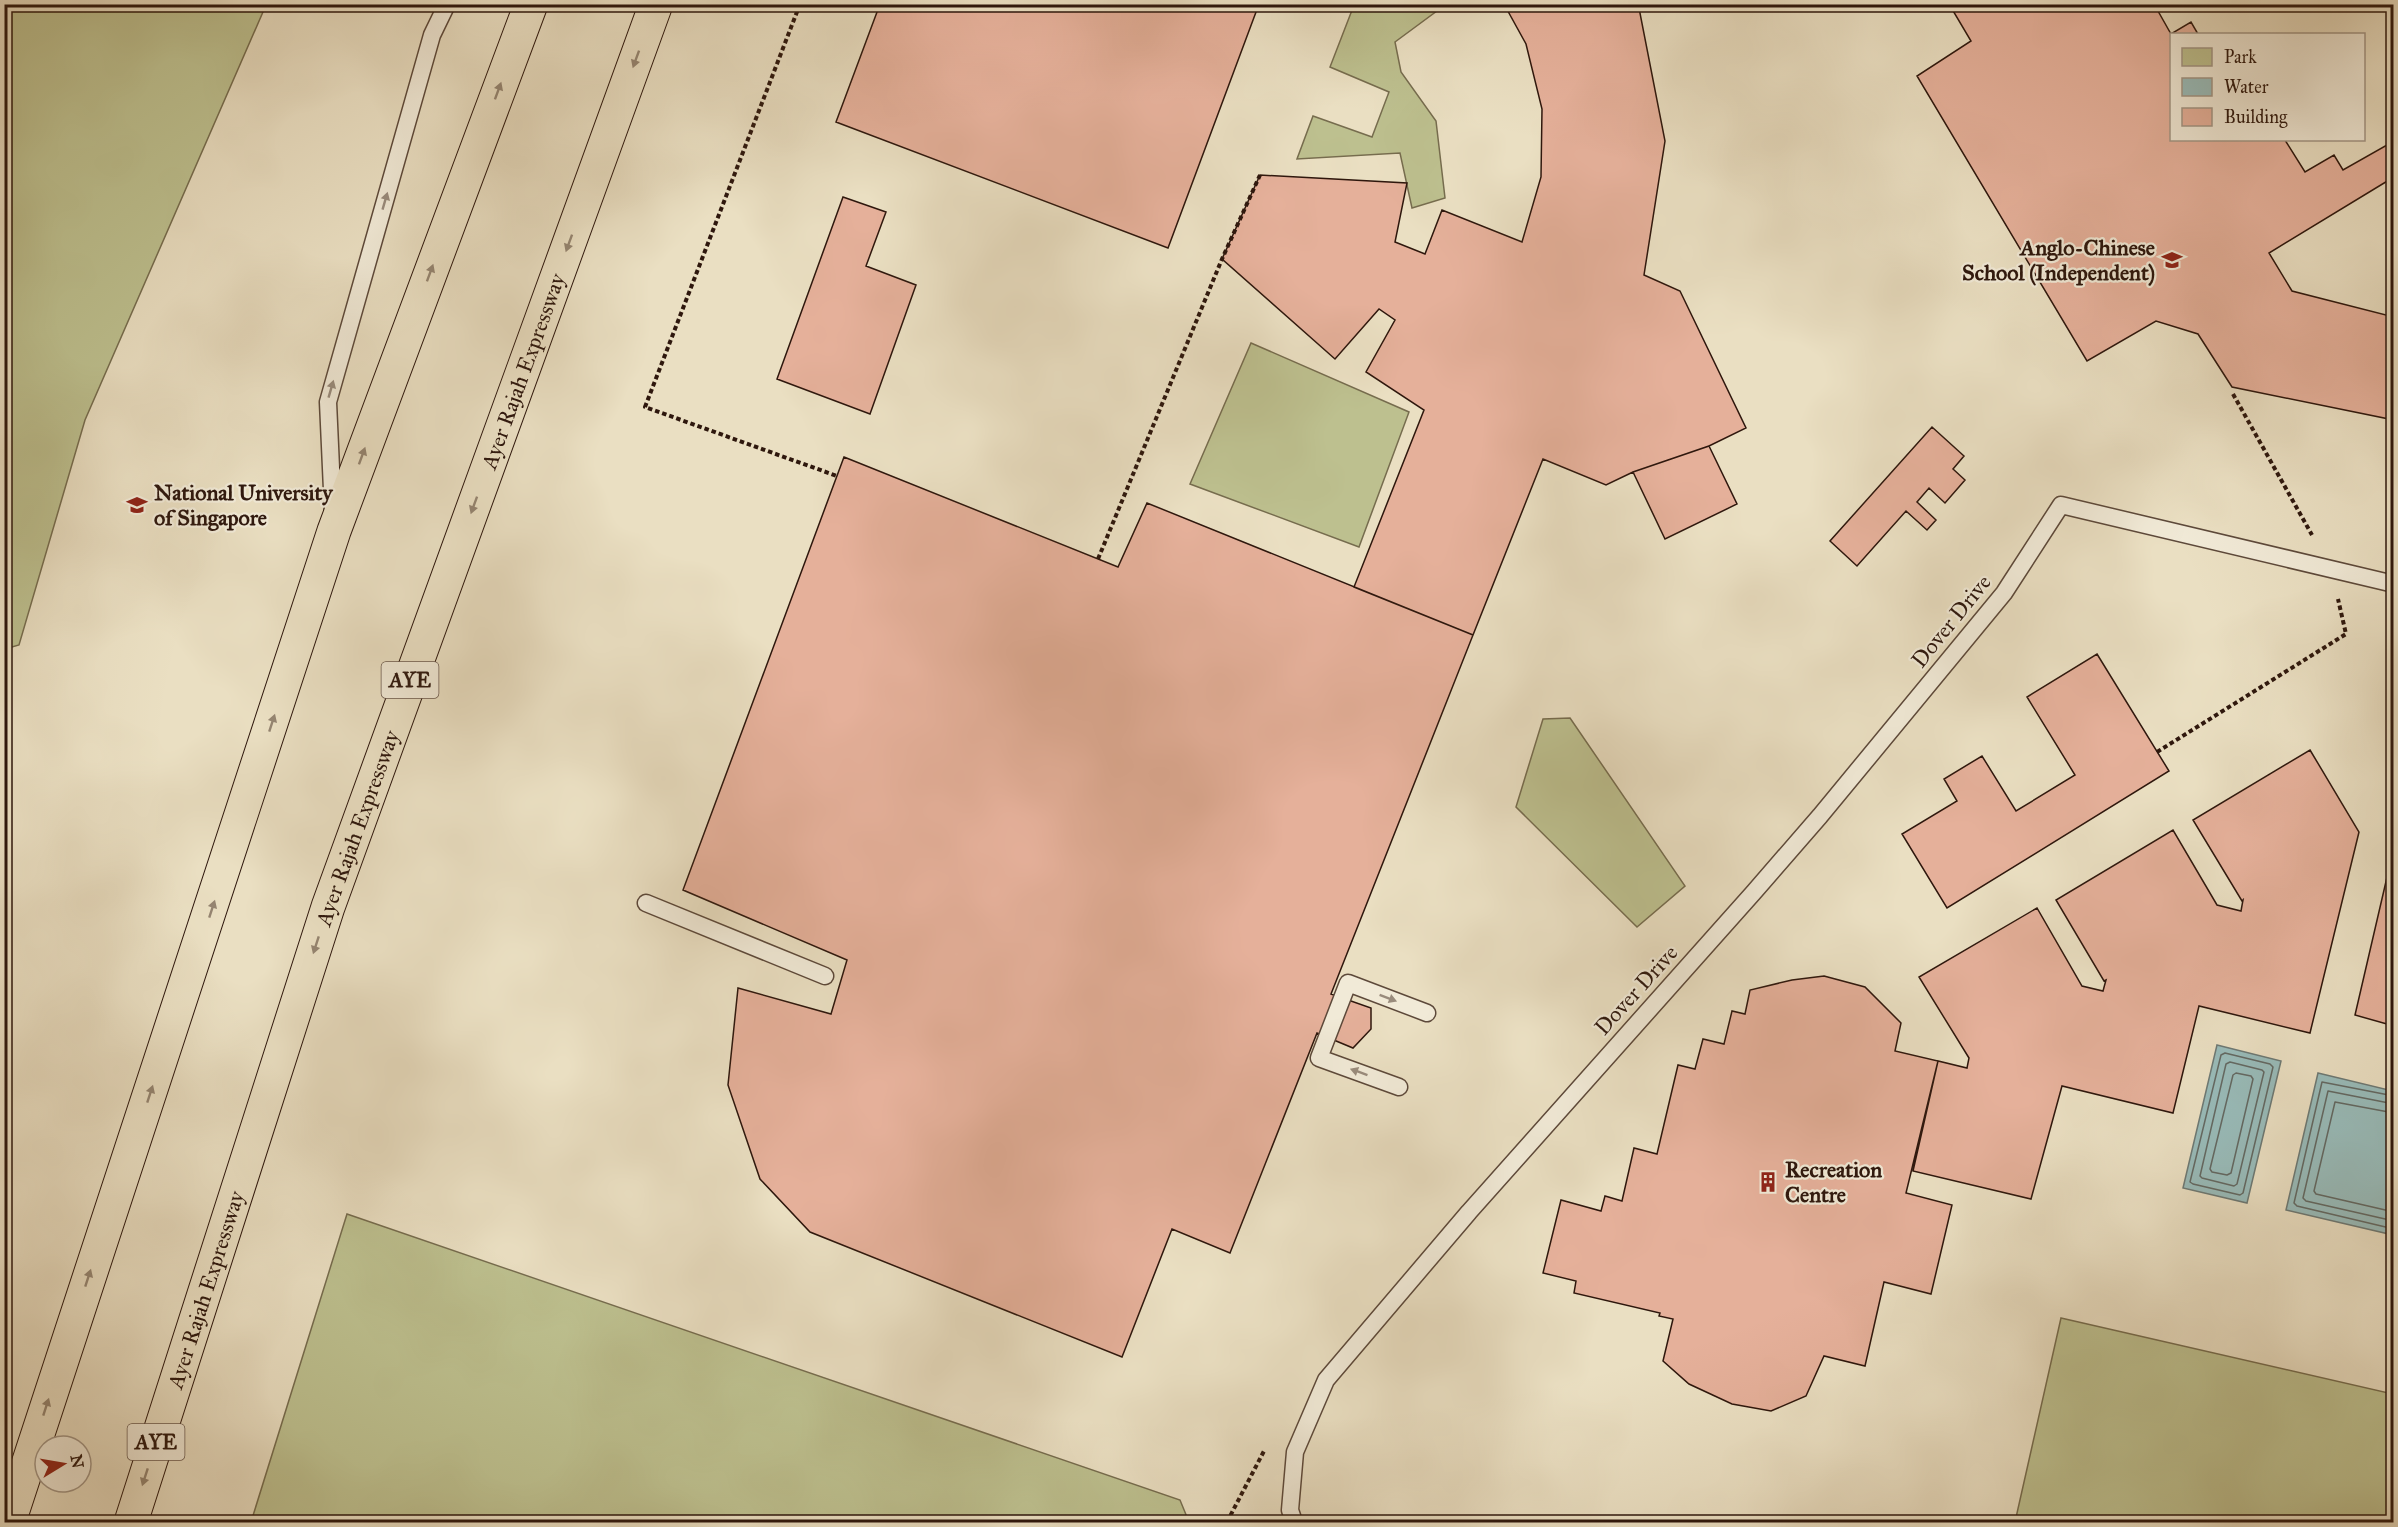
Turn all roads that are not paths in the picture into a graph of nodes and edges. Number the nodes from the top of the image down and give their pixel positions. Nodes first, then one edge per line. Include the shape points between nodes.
1 (447, 4) edge
2 (531, 4) edge
3 (656, 4) edge
4 (334, 531) junction
5 (2394, 584) edge
6 (646, 903) dead end
7 (825, 976) dead end
8 (1427, 1013) dead end
9 (1399, 1087) dead end
10 (9, 1522) edge
11 (131, 1522) edge
12 (1294, 1522) edge

4 -> 1 lane via 328,402 432,35
4 -> 2 highway
3 -> 11 highway, Ayer Rajah Expressway / AYE via 328,907
10 -> 4 highway
5 - 12 lane, Dover Drive via 2061,505 2004,593 1820,816 1469,1212 1326,1380 1295,1452 1290,1510
6 - 7 lane
9 -> 8 lane via 1319,1058 1348,983

